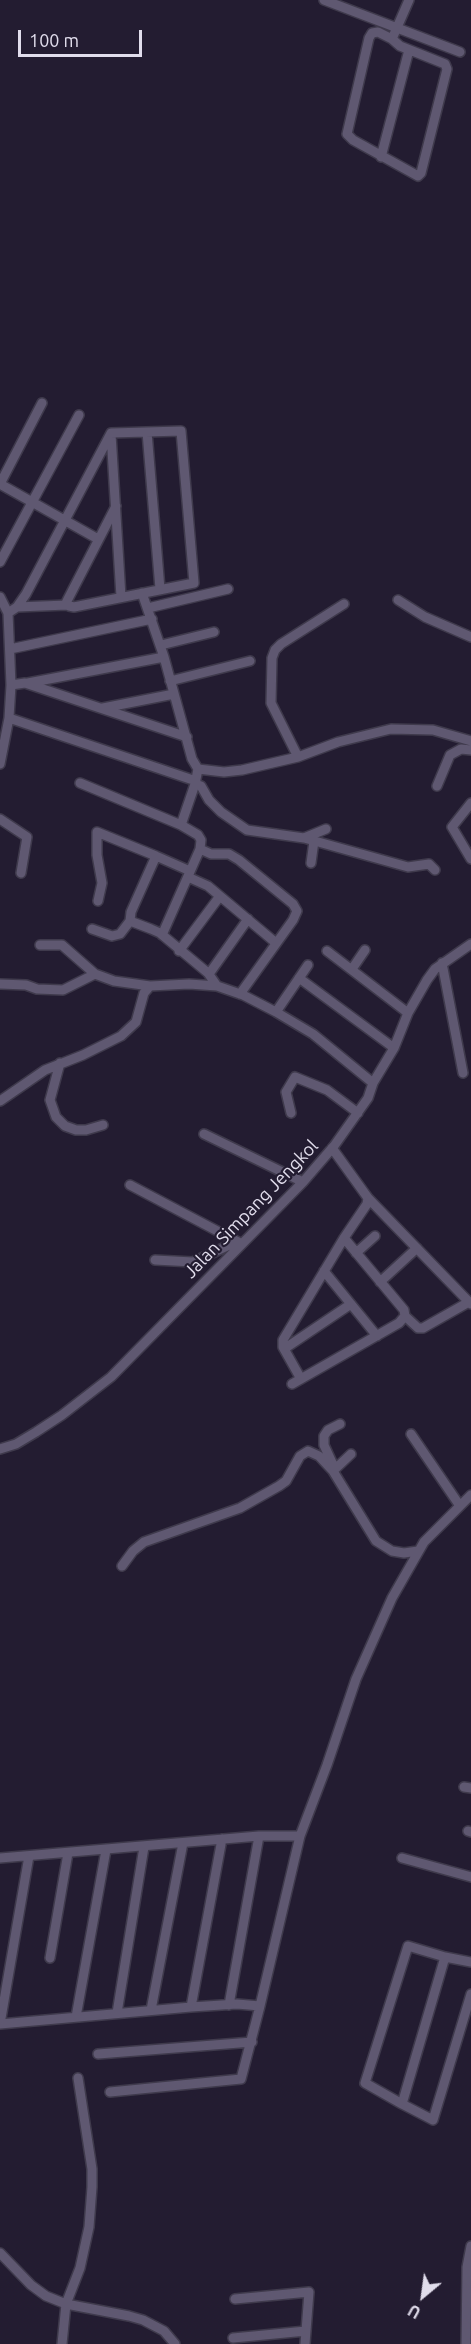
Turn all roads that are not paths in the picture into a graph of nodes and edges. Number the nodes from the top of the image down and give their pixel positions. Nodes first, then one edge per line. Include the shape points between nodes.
1 (324, 0) edge
2 (409, 0) edge
3 (398, 29) junction
4 (392, 39) junction
5 (409, 50) junction
6 (460, 52) dead end
7 (381, 157) junction
8 (42, 403) dead end
9 (79, 415) dead end
10 (147, 432) junction
11 (111, 433) junction
12 (0, 484) edge
13 (33, 502) junction
14 (116, 506) junction
15 (67, 520) junction
16 (99, 539) junction
17 (0, 562) edge
18 (160, 589) junction
19 (228, 589) dead end
20 (142, 593) junction
21 (0, 597) edge
22 (121, 597) junction
23 (399, 600) dead end
24 (344, 604) dead end
25 (68, 605) junction
26 (17, 607) junction
27 (148, 608) junction
28 (8, 613) junction
29 (152, 619) junction
30 (213, 632) dead end
31 (471, 636) edge
32 (161, 645) junction
33 (10, 649) junction
34 (164, 657) junction
35 (250, 661) dead end
36 (170, 681) junction
37 (25, 683) junction
38 (11, 685) junction
39 (174, 694) junction
40 (100, 708) junction
41 (9, 717) junction
42 (3, 731) edge
43 (187, 737) junction
44 (471, 741) edge
45 (471, 750) edge
46 (298, 757) junction
47 (0, 764) edge
48 (198, 769) junction
49 (195, 782) junction
50 (80, 783) dead end
51 (437, 786) dead end
52 (471, 804) edge
53 (0, 819) edge
54 (181, 825) junction
55 (326, 829) dead end
56 (309, 840) junction
57 (200, 849) junction
58 (156, 856) junction
59 (471, 858) edge
60 (311, 863) dead end
61 (435, 870) dead end
62 (21, 873) dead end
63 (189, 874) junction
64 (220, 896) junction
65 (98, 901) dead end
66 (248, 919) junction
67 (130, 921) junction
68 (92, 929) dead end
69 (162, 935) junction
70 (276, 943) junction
71 (471, 944) edge
72 (40, 945) dead end
73 (365, 950) dead end
74 (179, 951) junction
75 (327, 951) dead end
76 (442, 963) junction
77 (308, 965) dead end
78 (351, 969) junction
79 (95, 974) junction
80 (209, 974) junction
81 (299, 978) junction
82 (0, 984) edge
83 (150, 986) junction
84 (217, 986) junction
85 (240, 994) junction
86 (276, 1012) junction
87 (408, 1013) junction
88 (394, 1048) junction
89 (60, 1063) junction
90 (464, 1073) dead end
91 (374, 1083) junction
92 (0, 1101) edge
93 (291, 1113) dead end
94 (358, 1113) junction
95 (103, 1125) dead end
96 (204, 1134) dead end
97 (332, 1148) junction
98 (303, 1182) junction
99 (130, 1185) dead end
100 (368, 1198) junction
101 (375, 1236) dead end
102 (344, 1239) junction
103 (239, 1243) junction
104 (417, 1248) junction
105 (356, 1253) junction
106 (155, 1260) dead end
107 (324, 1271) junction
108 (380, 1282) junction
109 (470, 1303) edge
110 (351, 1304) junction
111 (405, 1317) junction
112 (377, 1336) junction
113 (284, 1349) junction
114 (340, 1424) dead end
115 (411, 1434) dead end
116 (0, 1449) edge
117 (351, 1454) dead end
118 (334, 1470) junction
119 (471, 1495) edge
120 (460, 1506) junction
121 (418, 1551) junction
122 (122, 1566) dead end
123 (259, 1836) junction
124 (300, 1836) junction
125 (222, 1839) junction
126 (183, 1843) junction
127 (144, 1847) junction
128 (106, 1850) junction
129 (68, 1853) junction
130 (29, 1856) junction
131 (0, 1858) edge
132 (402, 1858) dead end
133 (471, 1877) edge
134 (445, 1957) junction
135 (50, 1958) dead end
136 (471, 1962) edge
137 (471, 1994) edge
138 (230, 2005) junction
139 (260, 2006) junction
140 (191, 2007) junction
141 (151, 2010) junction
142 (117, 2013) junction
143 (76, 2017) junction
144 (252, 2042) junction
145 (98, 2054) dead end
146 (78, 2078) dead end
147 (110, 2092) dead end
148 (402, 2104) junction
149 (471, 2246) edge
150 (0, 2253) edge
151 (235, 2300) dead end
152 (66, 2304) junction
153 (306, 2331) junction
154 (233, 2338) dead end
155 (62, 2344) edge
156 (176, 2344) edge
157 (305, 2344) edge
158 (466, 2344) edge

1 - 3 street
2 - 3 street
3 - 4 street
3 - 6 street
4 - 5 street
4 - 7 street via 378,32 369,38 347,134
5 - 7 street
5 - 7 street via 445,64 447,69 421,173 411,174
8 - 12 street
9 - 13 street
10 - 11 street
10 - 18 street
10 - 18 street via 181,431 194,583
11 - 14 street
11 - 15 street
12 - 13 street
13 - 15 street
13 - 17 street
14 - 16 street
14 - 22 street
15 - 16 street
15 - 26 street
16 - 25 street
18 - 20 street
19 - 27 street
20 - 22 street
20 - 27 street
21 - 28 street
22 - 25 street
23 - 31 street via 425,617
24 - 46 street via 281,644 272,658 272,702
25 - 26 street
26 - 28 street
27 - 29 street
28 - 33 street
29 - 32 street
29 - 33 street
30 - 32 street
32 - 34 street
33 - 38 street
34 - 36 street
34 - 37 street
35 - 36 street
36 - 39 street
37 - 38 street
37 - 40 street
38 - 41 street
39 - 40 street
39 - 43 street
40 - 43 street
41 - 42 street
41 - 49 street
42 - 47 street
43 - 48 street
44 - 46 street via 433,730 391,729
45 - 51 street via 460,749 450,755
46 - 48 street via 242,770
48 - 49 street
49 - 54 street
49 - 56 street via 221,812 247,830
50 - 54 street
52 - 59 street via 452,827
53 - 62 street via 27,837
54 - 57 street via 198,835
55 - 56 street
56 - 60 street
56 - 61 street via 408,867 429,864
57 - 63 street
57 - 70 street via 211,854 229,854 293,904 297,910 293,920
58 - 63 street
58 - 65 street via 97,832 102,883
58 - 67 street
63 - 64 street
63 - 69 street
64 - 66 street
64 - 74 street
66 - 70 street
66 - 80 street
67 - 68 street via 120,934 112,936
67 - 69 street
69 - 74 street
70 - 85 street
71 - 76 street, Jalan Simpang Jengkol
72 - 79 street via 62,945
73 - 78 street
74 - 80 street
75 - 78 street
76 - 87 street, Jalan Simpang Jengkol
76 - 90 street
77 - 81 street
78 - 87 street
79 - 82 street via 63,990
79 - 83 street
80 - 84 street
81 - 86 street
81 - 88 street
83 - 84 street
83 - 89 street via 144,993 136,1022 128,1031
84 - 85 street
85 - 86 street
86 - 91 street via 313,1034
87 - 88 street, Jalan Simpang Jengkol
88 - 91 street, Jalan Simpang Jengkol
89 - 92 street
89 - 95 street via 50,1100 56,1117 76,1130
91 - 94 street, Jalan Simpang Jengkol
93 - 94 street via 286,1092 295,1077 327,1090
94 - 97 street, Jalan Simpang Jengkol
96 - 98 street
97 - 98 street, Jalan Simpang Jengkol
97 - 100 street
98 - 103 street, Jalan Simpang Jengkol
99 - 103 street
100 - 102 street via 368,1204
100 - 104 street
101 - 105 street
102 - 105 street
102 - 107 street
103 - 106 street via 193,1262
103 - 116 street, Jalan Simpang Jengkol via 132,1358 93,1393 36,1432
104 - 108 street
104 - 109 street
105 - 108 street
107 - 110 street
107 - 113 street via 286,1334
108 - 111 street via 404,1310
109 - 111 street via 423,1328
110 - 112 street
110 - 113 street
111 - 112 street
112 - 113 street via 296,1381
114 - 118 street via 324,1436
115 - 120 street
117 - 118 street
118 - 121 street via 376,1541 392,1551
118 - 122 street via 319,1456 306,1451 283,1484 240,1508 144,1542
119 - 120 street
120 - 121 street
121 - 124 street via 365,1658
123 - 124 street
123 - 125 street
123 - 138 street
124 - 139 street
125 - 126 street
125 - 140 street
126 - 127 street
126 - 141 street
127 - 128 street
127 - 142 street
128 - 129 street
128 - 143 street
129 - 130 street
129 - 135 street
130 - 131 street
130 - 143 street via 0,2024
132 - 133 street
134 - 136 street
134 - 148 street
134 - 148 street via 408,1946 365,2083
137 - 148 street via 434,2121
138 - 139 street
138 - 140 street
139 - 144 street
140 - 141 street
141 - 142 street
142 - 143 street
144 - 145 street
144 - 147 street via 241,2079
146 - 152 street via 92,2169 90,2227
149 - 158 street
150 - 152 street via 38,2291
151 - 153 street via 309,2292
152 - 155 street
152 - 156 street via 142,2320 164,2331
153 - 154 street
153 - 157 street

